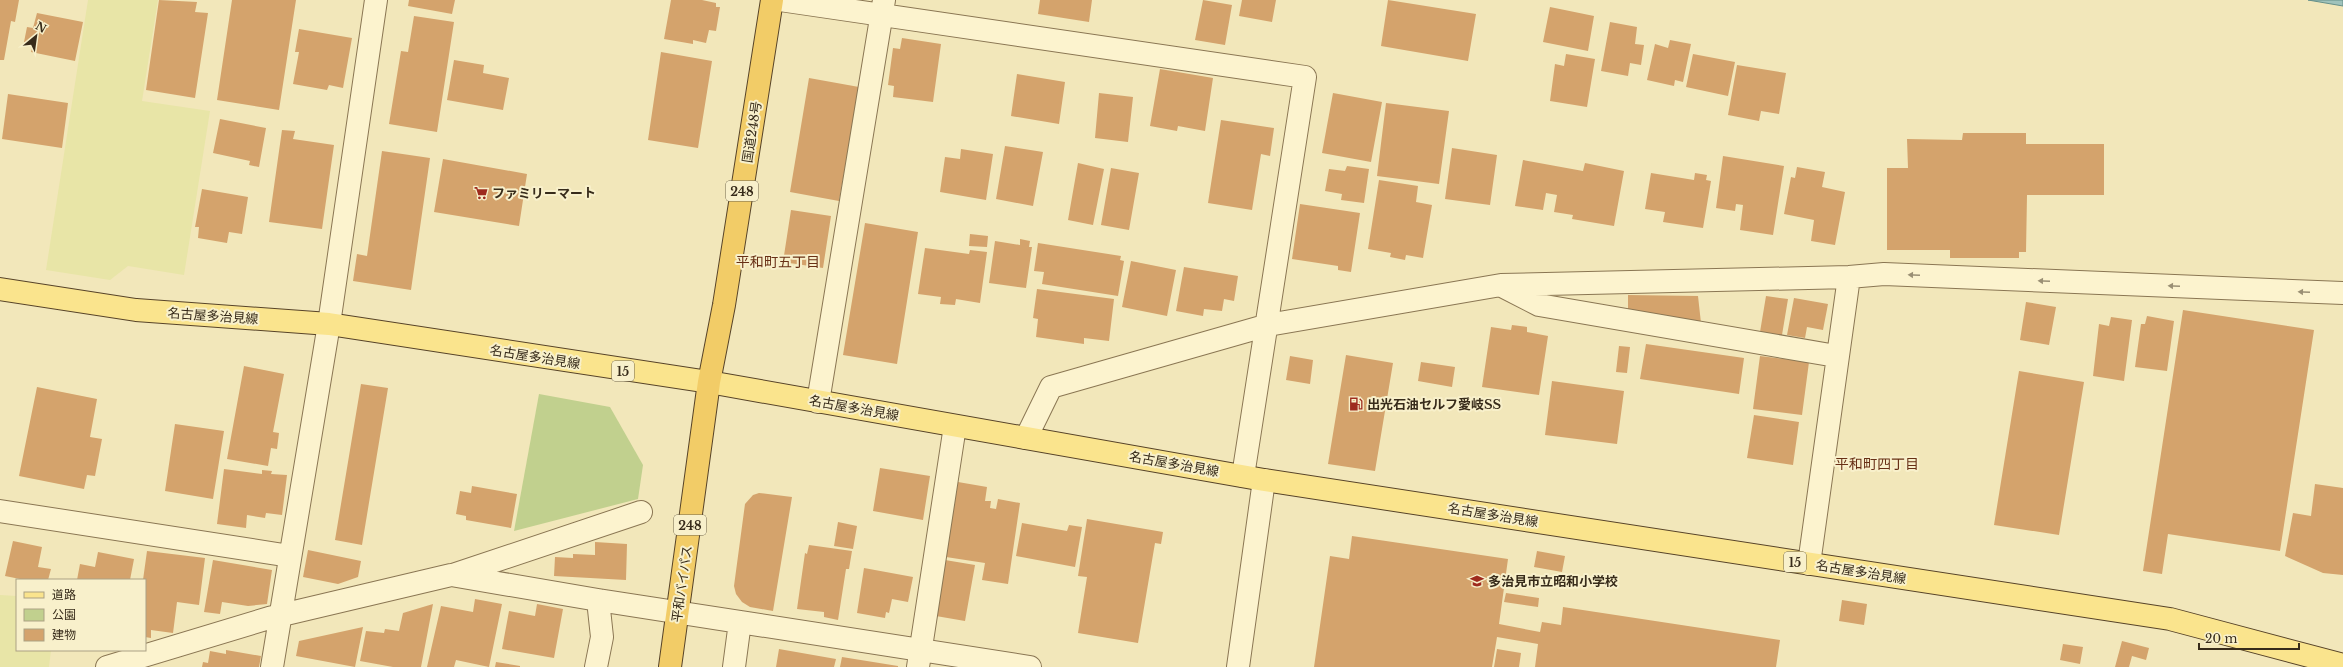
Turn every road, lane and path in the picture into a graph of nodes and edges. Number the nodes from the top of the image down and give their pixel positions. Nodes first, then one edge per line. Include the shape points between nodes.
1 (376, 0) edge
2 (772, 0) edge
3 (780, 0) edge
4 (883, 7) edge
5 (1849, 277) junction
6 (1501, 285) junction
7 (0, 289) edge
8 (2343, 294) edge
9 (329, 324) junction
10 (1268, 325) junction
11 (1836, 356) junction
12 (709, 382) junction
13 (818, 402) junction
14 (955, 426) junction
15 (1026, 438) junction
16 (1243, 476) junction
17 (1264, 480) junction
18 (0, 511) edge
19 (641, 512) dead end
20 (290, 556) junction
21 (1809, 564) junction
22 (451, 575) junction
23 (598, 600) junction
24 (678, 612) junction
25 (280, 616) junction
26 (740, 622) junction
27 (919, 658) edge
28 (2343, 665) edge
29 (107, 667) edge
30 (272, 667) edge
31 (596, 667) edge
32 (670, 667) edge
33 (734, 667) edge
34 (1030, 667) edge
35 (1238, 667) edge

1 - 9 street
2 - 12 highway, 国道248号 / 248 via 724,306
3 - 4 street
4 - 10 street via 1304,76
4 - 13 street
5 - 6 street
8 -> 5 street via 1884,274
5 - 11 street
6 - 10 street
6 - 11 street via 1539,305
7 - 9 main road, 名古屋多治見線 / 15 via 136,310
9 - 12 main road, 名古屋多治見線 / 15
9 - 20 street
10 - 15 street via 1051,387
10 - 16 street
11 - 21 street
12 - 13 main road, 名古屋多治見線 / 15
12 - 24 highway, 平和バイパス / 248
13 - 14 main road, 名古屋多治見線 / 15
14 - 15 main road, 名古屋多治見線 / 15
14 - 27 street
15 - 16 main road, 名古屋多治見線 / 15
16 - 17 main road, 名古屋多治見線 / 15
17 - 21 main road, 名古屋多治見線 / 15
17 - 35 street
18 - 20 street
19 - 22 street
20 - 25 street
21 - 28 main road, 名古屋多治見線 / 15 via 2170,619
22 - 23 street
22 - 25 street
23 - 24 street
23 - 31 street via 602,638
24 - 26 street
24 - 32 highway, 平和バイパス / 248
25 - 29 street
25 - 30 street
26 - 27 street
26 - 33 street
27 - 34 street

